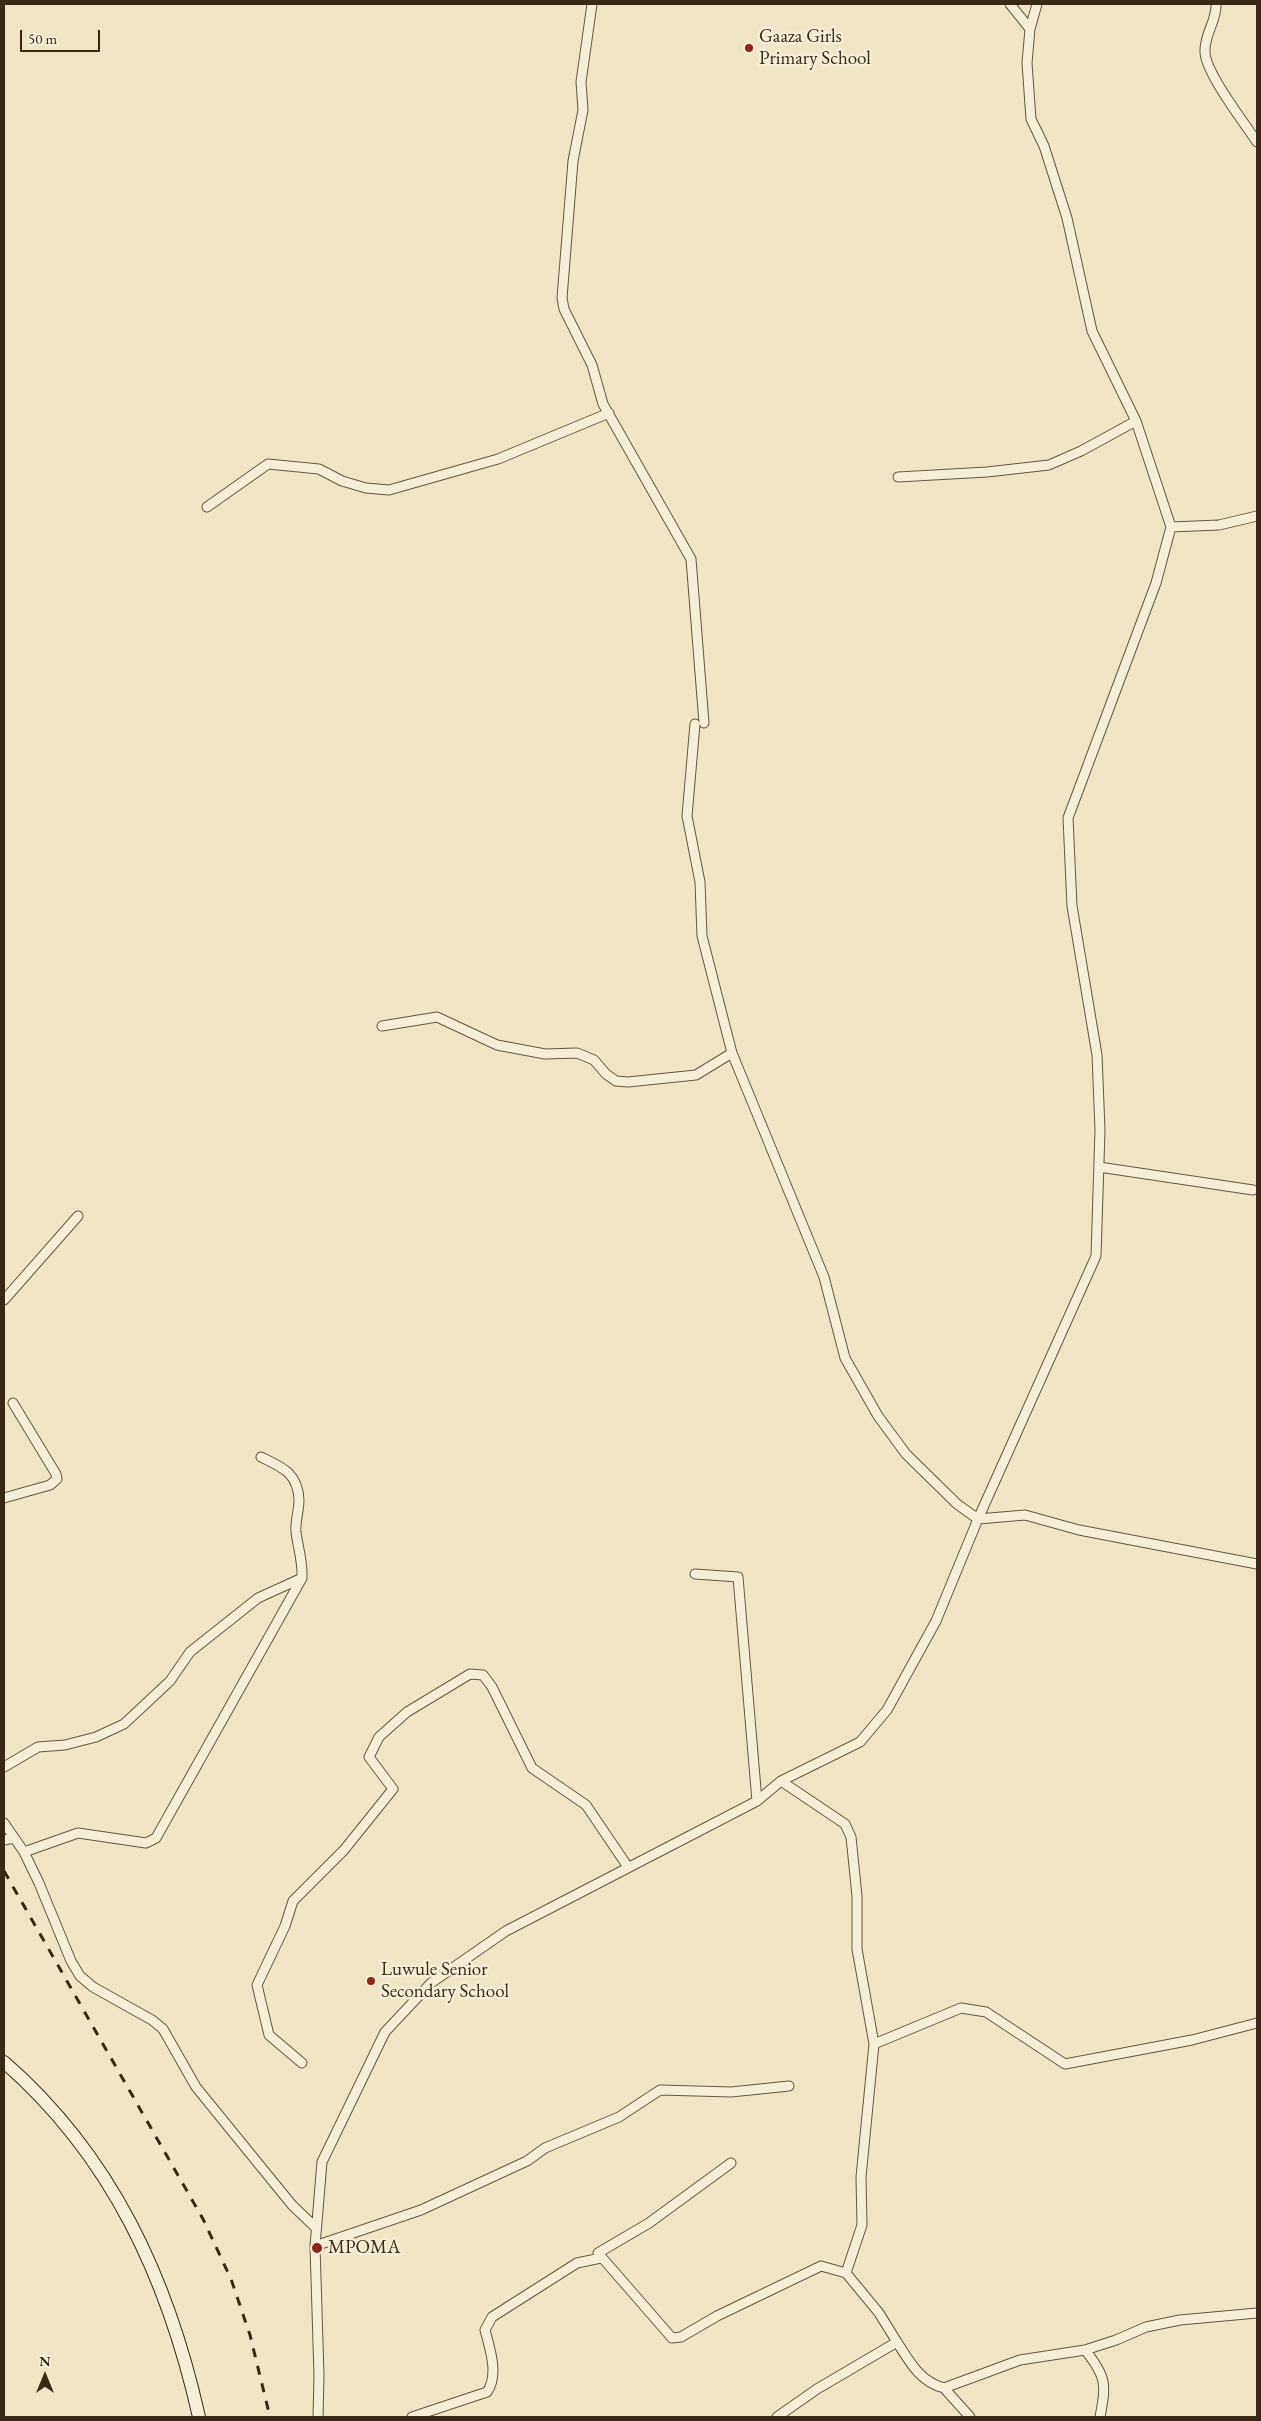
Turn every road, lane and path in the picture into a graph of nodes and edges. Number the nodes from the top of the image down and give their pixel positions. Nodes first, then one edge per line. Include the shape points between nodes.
1 (592, 4) edge
2 (1010, 4) edge
3 (1037, 4) edge
4 (1216, 4) edge
5 (1030, 29) junction
6 (1257, 142) edge
7 (609, 413) junction
8 (1136, 421) junction
9 (898, 477) dead end
10 (207, 507) dead end
11 (1257, 516) edge
12 (1171, 527) junction
13 (382, 1026) dead end
14 (732, 1053) junction
15 (1099, 1167) junction
16 (1253, 1190) dead end
17 (78, 1216) dead end
18 (4, 1300) edge
19 (13, 1403) dead end
20 (261, 1457) dead end
21 (4, 1498) edge
22 (978, 1520) junction
23 (1257, 1564) edge
24 (695, 1574) dead end
25 (302, 1578) junction
26 (4, 1767) edge
27 (781, 1781) junction
28 (757, 1801) junction
29 (4, 1823) edge
30 (14, 1838) junction
31 (4, 1840) edge
32 (24, 1852) junction
33 (628, 1867) junction
34 (1257, 2023) edge
35 (874, 2044) junction
36 (4, 2062) edge
37 (302, 2063) dead end
38 (789, 2086) dead end
39 (731, 2163) dead end
40 (315, 2227) junction
41 (315, 2246) junction
42 (598, 2254) junction
43 (846, 2273) junction
44 (1257, 2313) edge
45 (897, 2342) junction
46 (1085, 2350) junction
47 (944, 2388) junction
48 (198, 2417) edge
49 (318, 2417) edge
50 (412, 2417) edge
51 (777, 2417) edge
52 (970, 2417) edge
53 (1100, 2417) edge

1 - 7 street via 581,82 583,110 573,161 562,298
2 - 5 street
3 - 5 street
4 - 6 street via 1217,14 1208,30 1204,53 1220,89
5 - 8 street via 1027,63 1031,119 1044,146 1067,218 1092,331
7 - 10 street via 498,459 389,490 366,488 319,470 268,464
7 - 14 street via 691,559 699,724 687,816 700,882 702,936
8 - 9 street via 1081,452 1049,465
8 - 12 street
11 - 12 street via 1219,526
12 - 15 street via 1156,582 1068,818 1072,906 1097,1055
13 - 14 street via 437,1017 497,1045 545,1054 576,1053 594,1060 616,1081 628,1082 696,1075
14 - 22 street via 824,1278 844,1358 878,1416 906,1454
15 - 16 street
15 - 22 street via 1096,1256
17 - 18 street
19 - 21 street via 57,1479 50,1485
20 - 25 street via 286,1469 295,1482 299,1500 296,1530 303,1560
22 - 23 street via 1025,1515 1079,1530
22 - 27 street via 936,1621 887,1710 860,1742
24 - 28 street via 738,1577
25 - 26 street via 258,1598 190,1652 170,1681 124,1724 96,1738 38,1747
25 - 32 street via 156,1838 146,1843 78,1833
27 - 28 street
27 - 35 street via 844,1824 851,1836 857,1896 857,1949
28 - 33 street
29 - 30 street
30 - 31 street
30 - 32 street
32 - 40 street via 80,1976 163,2029 196,2087 292,2205
33 - 37 street via 586,1805 532,1768 492,1687 483,1675 470,1674 407,1712 379,1738 369,1757 393,1789 344,1850 293,1901 257,1985 269,2035
33 - 40 street via 506,1931 431,1983 385,2032 322,2162
34 - 35 street via 1192,2040 1064,2064 986,2012 961,2008
35 - 43 street via 861,2177 862,2225
36 - 48 main road via 59,2115 104,2176 138,2236 165,2300 185,2361
38 - 41 street via 731,2092 660,2090 619,2117 545,2148 527,2160 421,2210
39 - 42 street via 649,2223
40 - 41 street
41 - 49 street
42 - 43 street via 672,2338 681,2337 821,2266
42 - 50 street via 601,2258 576,2263 492,2317 485,2330 492,2354 493,2384 487,2392
43 - 45 street via 879,2313
44 - 46 street via 1154,2325
45 - 47 street via 922,2377
45 - 51 street via 817,2389
46 - 47 street via 1020,2360
46 - 53 street via 1098,2366 1105,2389
47 - 52 street

